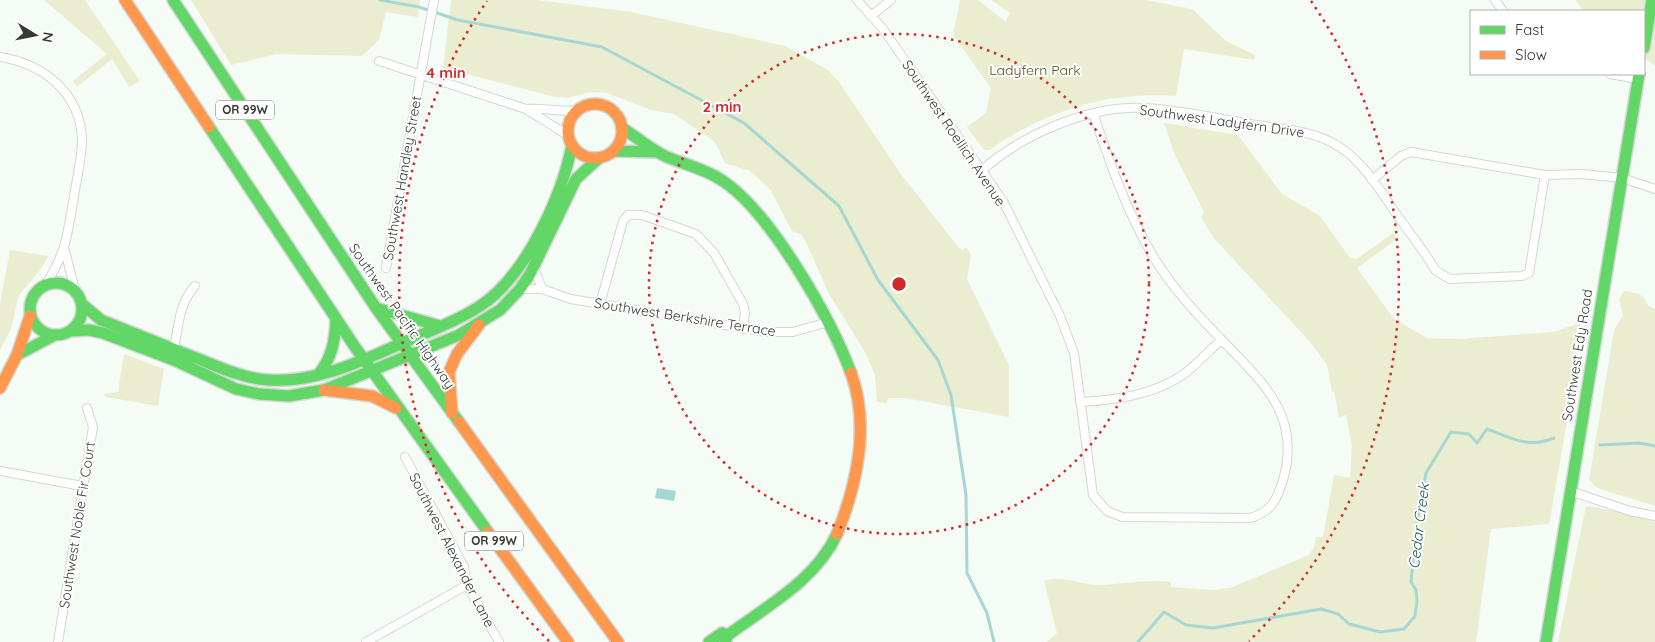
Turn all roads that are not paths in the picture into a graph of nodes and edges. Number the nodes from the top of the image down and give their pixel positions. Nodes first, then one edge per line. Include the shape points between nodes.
1 (125, 0) edge
2 (173, 0) edge
3 (434, 0) edge
4 (857, 0) edge
5 (890, 0) edge
6 (1652, 0) edge
7 (872, 15) junction
8 (1645, 42) edge
9 (0, 57) edge
10 (379, 61) dead end
11 (420, 74) junction
12 (1620, 75) edge
13 (1639, 77) edge
14 (526, 109) junction
15 (579, 110) junction
16 (1094, 114) junction
17 (622, 128) junction
18 (570, 141) junction
19 (614, 151) junction
20 (657, 152) junction
21 (599, 158) junction
22 (982, 170) junction
23 (1545, 174) junction
24 (1622, 178) junction
25 (1372, 180) junction
26 (1655, 189) edge
27 (65, 251) junction
28 (386, 268) dead end
29 (534, 268) junction
30 (45, 285) junction
31 (194, 286) dead end
32 (520, 289) junction
33 (542, 289) junction
34 (75, 290) junction
35 (82, 304) junction
36 (600, 304) junction
37 (376, 308) junction
38 (30, 316) junction
39 (336, 320) junction
40 (828, 322) junction
41 (478, 325) junction
42 (440, 326) junction
43 (743, 329) junction
44 (70, 331) junction
45 (53, 336) junction
46 (1221, 340) junction
47 (400, 343) junction
48 (174, 350) junction
49 (17, 355) junction
50 (409, 356) junction
51 (363, 359) junction
52 (372, 371) junction
53 (318, 375) junction
54 (0, 388) edge
55 (324, 390) junction
56 (1080, 402) junction
57 (87, 408) dead end
58 (400, 411) junction
59 (452, 414) junction
60 (405, 457) dead end
61 (0, 471) edge
62 (82, 486) junction
63 (1570, 491) junction
64 (1655, 516) edge
65 (467, 585) junction
66 (727, 638) edge
67 (58, 642) edge
68 (366, 642) edge
69 (500, 642) edge
70 (568, 642) edge
71 (618, 642) edge
72 (709, 642) edge
73 (1546, 642) edge

1 - 39 main road, OR 99W
2 - 37 main road, Southwest Pacific Highway / OR 99W
3 - 11 street, Southwest Handley Street
4 - 7 street, Southwest Roellich Avenue
5 - 7 street
6 - 8 main road
7 - 22 street, Southwest Roellich Avenue
9 - 27 street via 27,63 46,73 65,93 76,113 81,131 81,154
10 - 11 street
11 - 14 street
11 - 28 street, Southwest Handley Street
12 - 13 street
13 - 24 main road, Southwest Edy Road
14 - 15 street
14 - 18 street
15 - 17 main road via 602,106 615,114
15 - 18 main road via 571,119
16 - 22 street, Southwest Ladyfern Drive via 1028,139
16 - 25 street, Southwest Ladyfern Drive via 1146,108 1305,133 1341,148
16 - 46 street via 1112,170 1159,265
17 - 19 main road
17 - 20 main road
18 - 21 main road via 584,156
18 - 42 main road via 564,180 522,263 493,297
19 - 20 main road
19 - 21 main road
20 - 40 main road via 723,181 761,215 788,253
21 - 29 main road via 576,179
22 - 56 street, Southwest Roellich Avenue via 1003,201 1060,316 1074,353
23 - 24 street
23 - 25 street via 1411,152 1401,156
23 - 25 street, Southwest Ladyfern Drive via 1530,273 1450,279 1440,275
24 - 26 street
24 - 63 main road, Southwest Edy Road
27 - 30 street
27 - 34 street
29 - 32 main road
29 - 33 street
30 - 34 main road via 59,283
30 - 38 main road via 32,298
31 - 48 street via 183,303
32 - 33 street, Southwest Berkshire Terrace
32 - 41 main road via 500,310
33 - 36 street, Southwest Berkshire Terrace
34 - 35 main road
35 - 44 main road via 81,320
35 - 48 main road via 101,320
36 - 43 street, Southwest Berkshire Terrace
36 - 43 street via 623,221 628,215 637,214 691,232 706,242 743,304
37 - 42 main road
37 - 47 main road, Southwest Pacific Highway / OR 99W
38 - 45 main road via 38,330
38 - 49 main road
39 - 51 main road, OR 99W
39 - 53 main road via 334,352
40 - 43 street, Southwest Berkshire Terrace via 784,333
40 - 66 main road via 852,378 861,413 860,437 844,520 829,550 807,577
41 - 50 main road
41 - 59 main road via 457,354 449,372
42 - 47 main road
44 - 45 main road
44 - 55 main road via 102,333 174,360 236,389 289,396
45 - 49 main road via 36,342 26,352
46 - 56 street via 1184,374 1157,388 1117,400
46 - 56 street, Southwest Roellich Avenue via 1267,388 1288,440 1286,469 1278,496 1263,514 1250,518 1129,517 1107,511 1093,495
47 - 50 main road, Southwest Pacific Highway / OR 99W
47 - 51 main road
48 - 53 main road via 253,378 286,380
49 - 54 main road
50 - 52 main road
50 - 59 main road, Southwest Pacific Highway / OR 99W
51 - 52 main road, OR 99W
51 - 53 main road
52 - 55 main road
52 - 58 main road, OR 99W
55 - 58 main road via 372,396
57 - 62 street, Southwest Noble Fir Court via 93,427
58 - 70 main road, OR 99W
59 - 71 main road, Southwest Pacific Highway / OR 99W
60 - 65 street, Southwest Alexander Lane via 464,567
61 - 62 street
62 - 67 street, Southwest Noble Fir Court
63 - 64 street
63 - 73 main road, Southwest Edy Road
65 - 68 street
65 - 69 street, Southwest Alexander Lane
66 - 72 main road via 721,633

